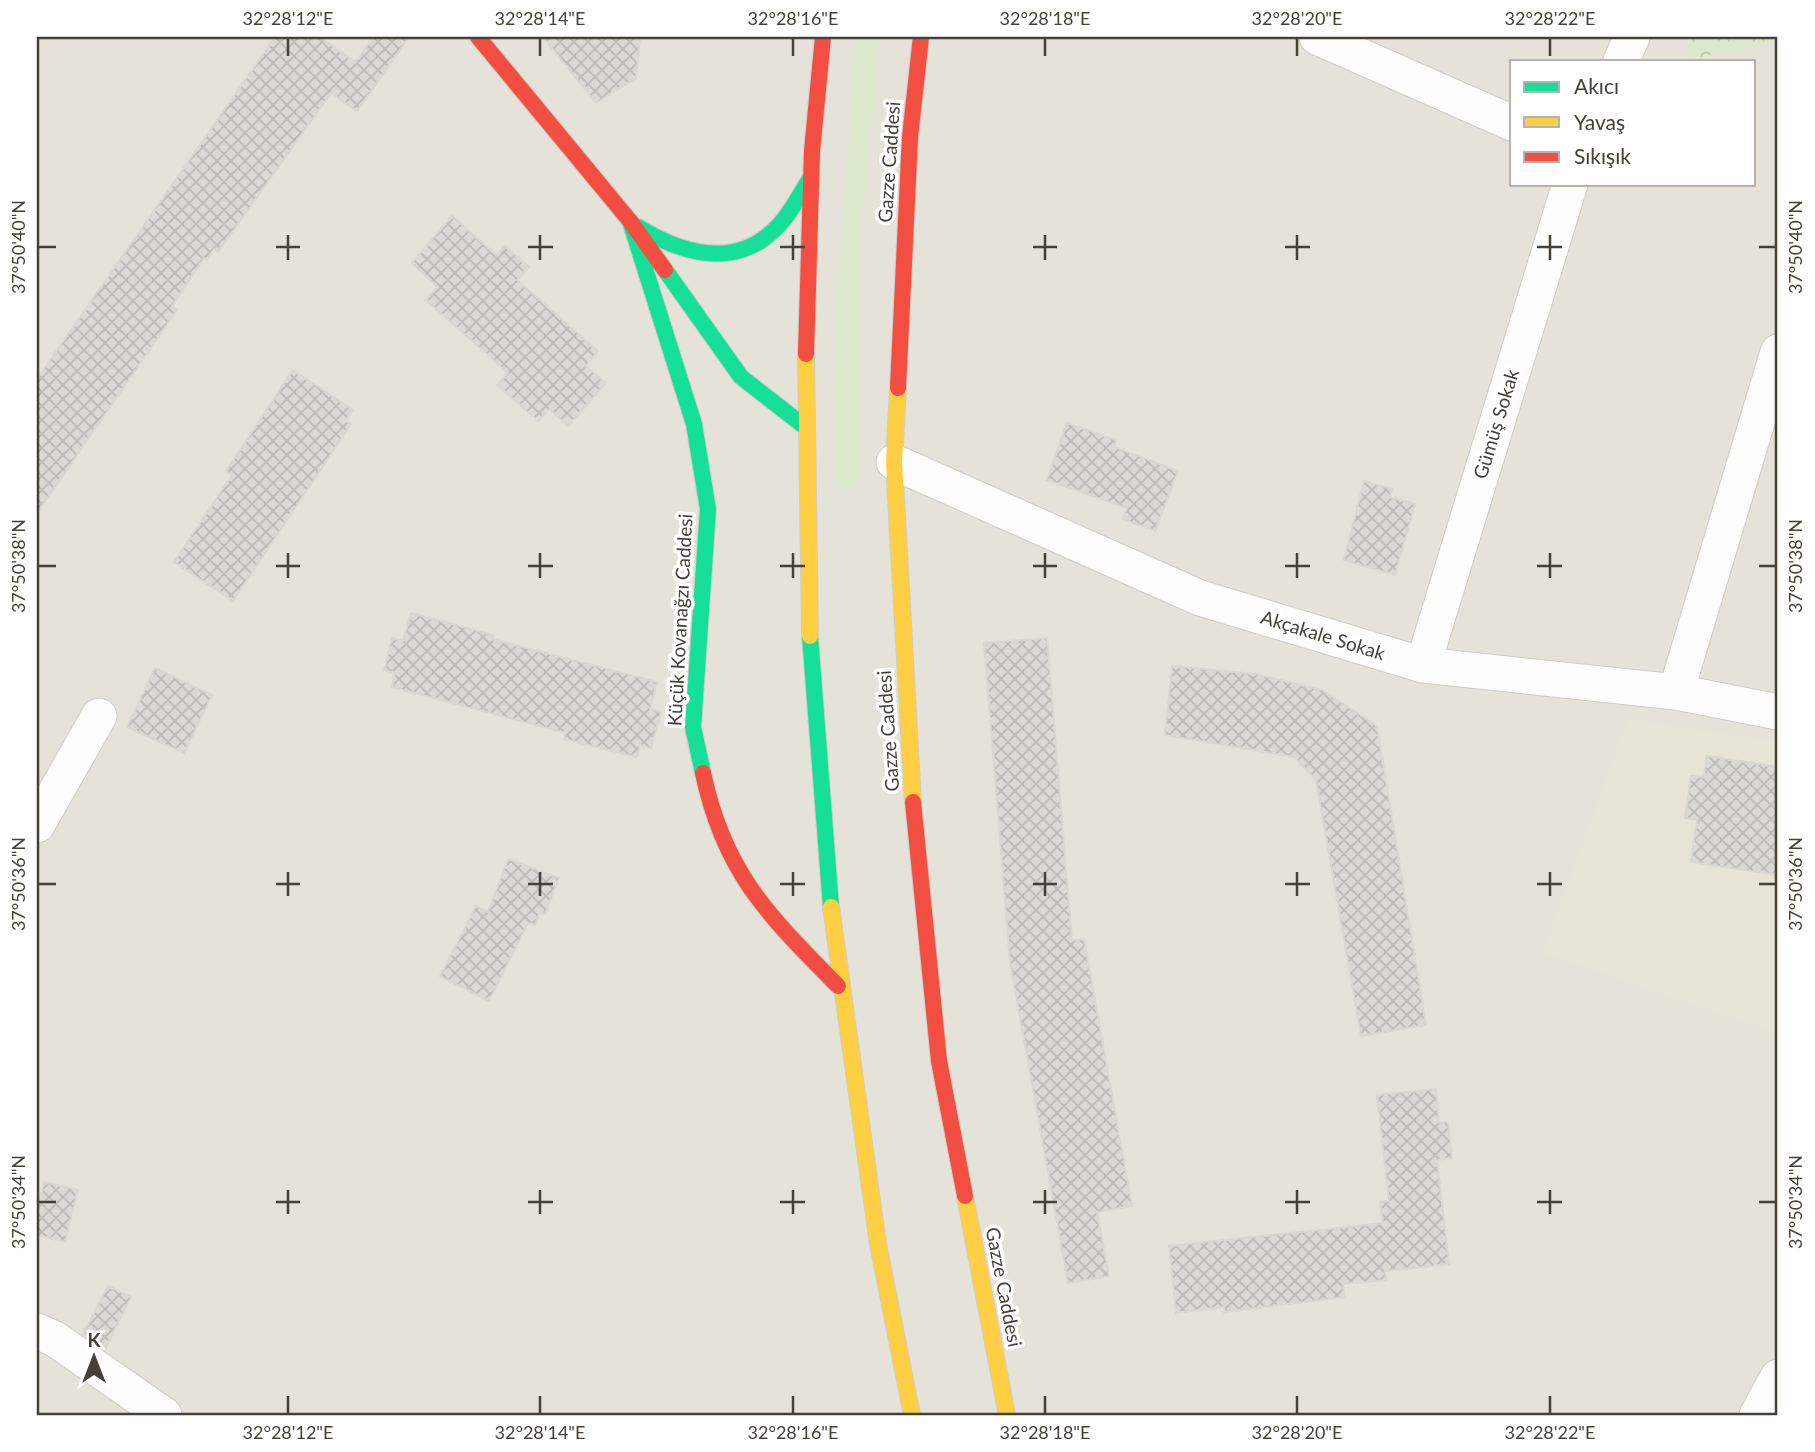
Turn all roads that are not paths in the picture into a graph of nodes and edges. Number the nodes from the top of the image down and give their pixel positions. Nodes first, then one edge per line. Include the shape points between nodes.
1 (478, 37) edge
2 (823, 37) edge
3 (921, 37) edge
4 (1317, 37) edge
5 (1632, 37) edge
6 (1621, 60) edge
7 (1510, 122) edge
8 (810, 179) junction
9 (1569, 186) edge
10 (631, 221) junction
11 (1778, 352) edge
12 (804, 426) junction
13 (894, 463) junction
14 (1423, 665) junction
15 (1676, 692) junction
16 (1778, 712) edge
17 (100, 716) dead end
18 (37, 825) edge
19 (838, 986) junction
20 (37, 1331) edge
21 (1778, 1377) edge
22 (163, 1415) edge
23 (912, 1415) edge
24 (1007, 1415) edge
25 (1758, 1415) edge

1 - 10 main road, Küçük Kovanağzı Caddesi
2 - 8 main road
3 - 13 main road, Gazze Caddesi via 910,137
4 - 7 street
5 - 6 street
8 - 10 main road via 780,224 738,255 676,249
8 - 12 main road
9 - 14 street, Gümüş Sokak
10 - 12 main road, Küçük Kovanağzı Caddesi via 741,377
10 - 19 main road, Küçük Kovanağzı Caddesi via 694,424 708,509 693,727 712,818 748,888
11 - 15 street
12 - 19 main road via 811,704
13 - 14 street, Akçakale Sokak via 1200,598
13 - 24 main road, Gazze Caddesi via 909,763 939,1061
14 - 15 street, Akçakale Sokak
15 - 16 street, Akçakale Sokak
17 - 18 street
19 - 23 main road via 893,1341
20 - 22 street
21 - 25 street

